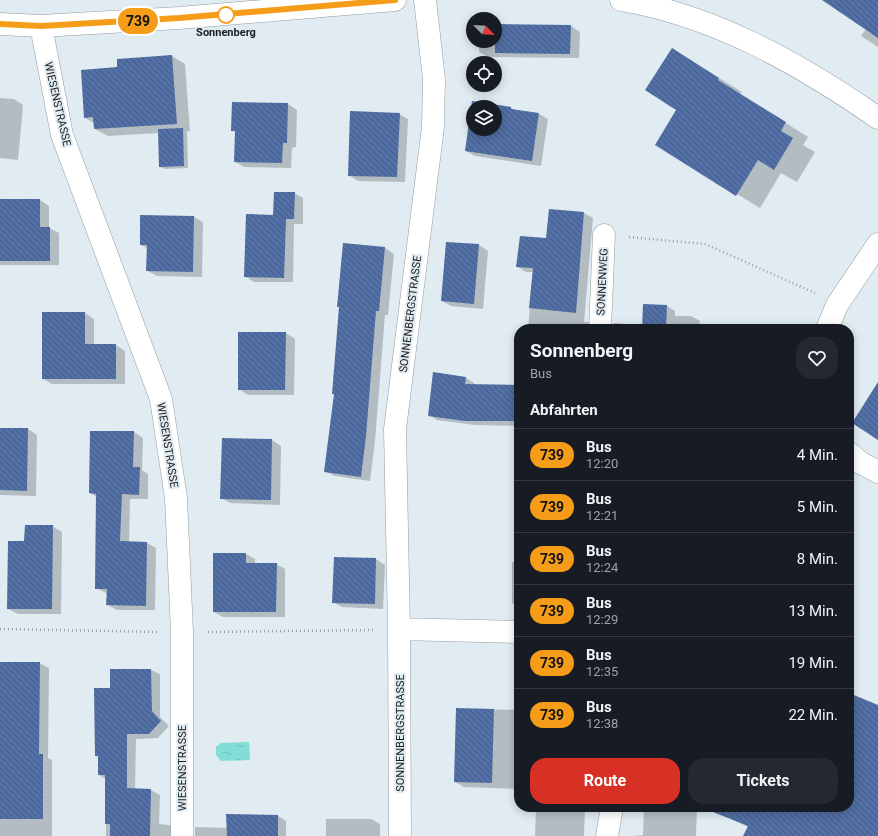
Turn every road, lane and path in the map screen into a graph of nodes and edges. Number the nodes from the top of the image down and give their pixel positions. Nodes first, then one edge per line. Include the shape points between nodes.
1 (395, 0) edge
2 (425, 0) edge
3 (621, 0) edge
4 (0, 24) edge
5 (41, 26) junction
6 (878, 118) edge
7 (604, 235) joint
8 (878, 244) edge
9 (837, 305) junction
10 (600, 324) edge
11 (829, 324) edge
12 (854, 457) edge
13 (878, 472) edge
14 (0, 629) edge
15 (399, 629) junction
16 (182, 632) junction
17 (514, 632) edge
18 (611, 812) edge
19 (182, 836) edge
20 (400, 836) edge
21 (607, 836) edge

1 - 5 street via 231,15
2 - 15 street, SONNENBERGSTRASSE via 434,80 433,127 396,429
3 - 6 street via 677,13 736,35 782,57 833,87
4 - 5 street
5 - 16 street, WIESENSTRASSE via 62,135 161,399 176,498
7 - 9 path via 705,244
7 - 10 street, SONNENWEG
8 - 9 street
9 - 11 street
12 - 13 street
14 - 16 path
15 - 16 path
15 - 17 street
15 - 20 street, SONNENBERGSTRASSE
16 - 19 street, WIESENSTRASSE
18 - 21 street

